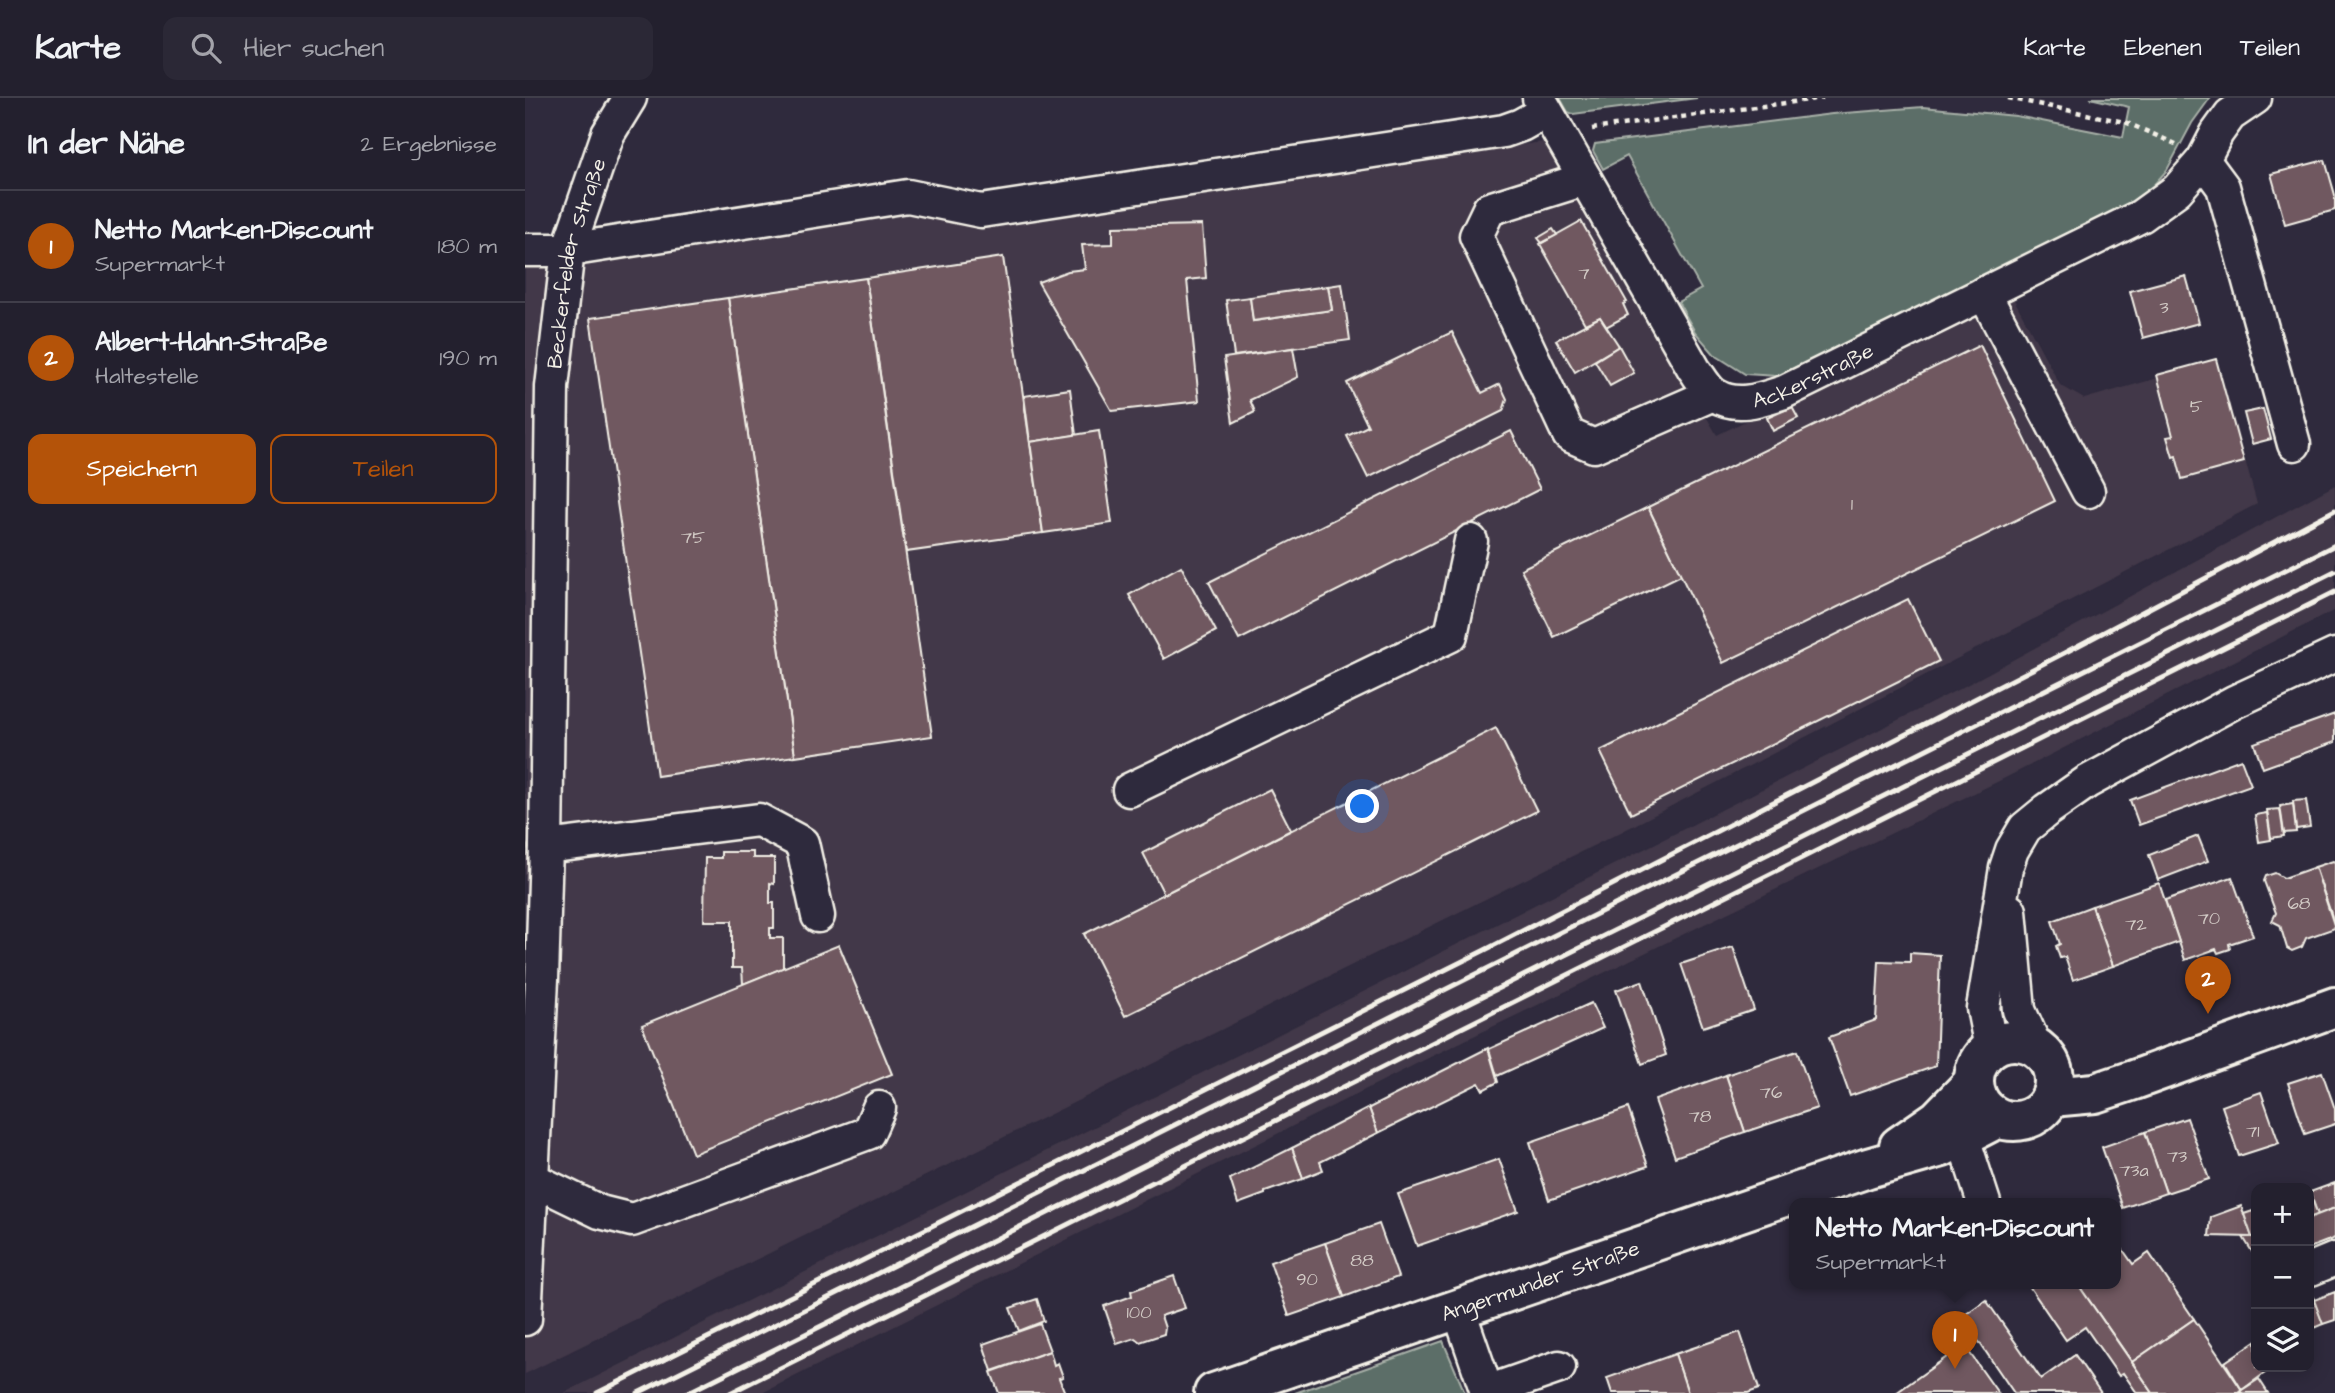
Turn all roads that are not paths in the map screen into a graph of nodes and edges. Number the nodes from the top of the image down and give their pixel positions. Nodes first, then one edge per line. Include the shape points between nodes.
1 (630, 98) edge
2 (2255, 98) edge
3 (1549, 115) edge
4 (2203, 160) junction
5 (1585, 179) junction
6 (525, 250) edge
7 (568, 250) junction
8 (1984, 293) junction
9 (1713, 394) junction
10 (2294, 444) dead end
11 (2088, 491) dead end
12 (1471, 541) dead end
13 (2335, 655) edge
14 (1129, 790) dead end
15 (536, 807) edge
16 (546, 848) junction
17 (2006, 868) junction
18 (818, 916) dead end
19 (534, 982) edge
20 (2335, 1007) edge
21 (1991, 1048) junction
22 (2047, 1072) junction
23 (1974, 1082) junction
24 (880, 1108) dead end
25 (1998, 1118) junction
26 (1962, 1135) junction
27 (1868, 1168) junction
28 (532, 1179) junction
29 (1982, 1198) edge
30 (1458, 1308) junction
31 (525, 1319) edge
32 (1559, 1367) dead end
33 (1214, 1393) edge

1 - 7 street, Beckerfelder Straße via 608,134
2 - 4 street, Ackerstraße via 2230,115
3 - 5 street
3 - 7 street via 1504,131 981,211 908,196
4 - 8 street, Ackerstraße via 2176,190 2141,216
4 - 10 street via 2223,187
5 - 9 street via 1694,369
5 - 9 street via 1489,209 1476,236 1569,435 1594,446
6 - 7 street
7 - 15 street, Beckerfelder Straße via 552,387
8 - 9 street, Ackerstraße via 1784,392 1755,402 1734,402
8 - 11 street
12 - 14 street via 1451,635
13 - 17 street via 2234,702 2087,782 2025,828
15 - 16 street, Beckerfelder Straße
16 - 18 street via 758,820 802,843
16 - 19 street, Beckerfelder Straße
17 - 21 street via 1983,1008
17 - 22 street via 2019,1010
19 - 28 street, Beckerfelder Straße
20 - 22 main road via 2179,1062
21 - 22 main road via 2026,1042
21 - 23 main road, Angermunder Straße via 1978,1062
22 - 25 main road, Angermunder Straße via 2046,1107 2029,1119
23 - 25 main road via 1980,1103
23 - 27 main road, Angermunder Straße via 1938,1119
24 - 28 street via 868,1133 632,1220 600,1212
25 - 26 main road, Angermunder Straße
26 - 27 main road, Angermunder Straße via 1942,1147
26 - 29 street
27 - 30 main road, Angermunder Straße
28 - 31 street, Beckerfelder Straße
30 - 32 street via 1487,1392
30 - 33 main road, Angermunder Straße

